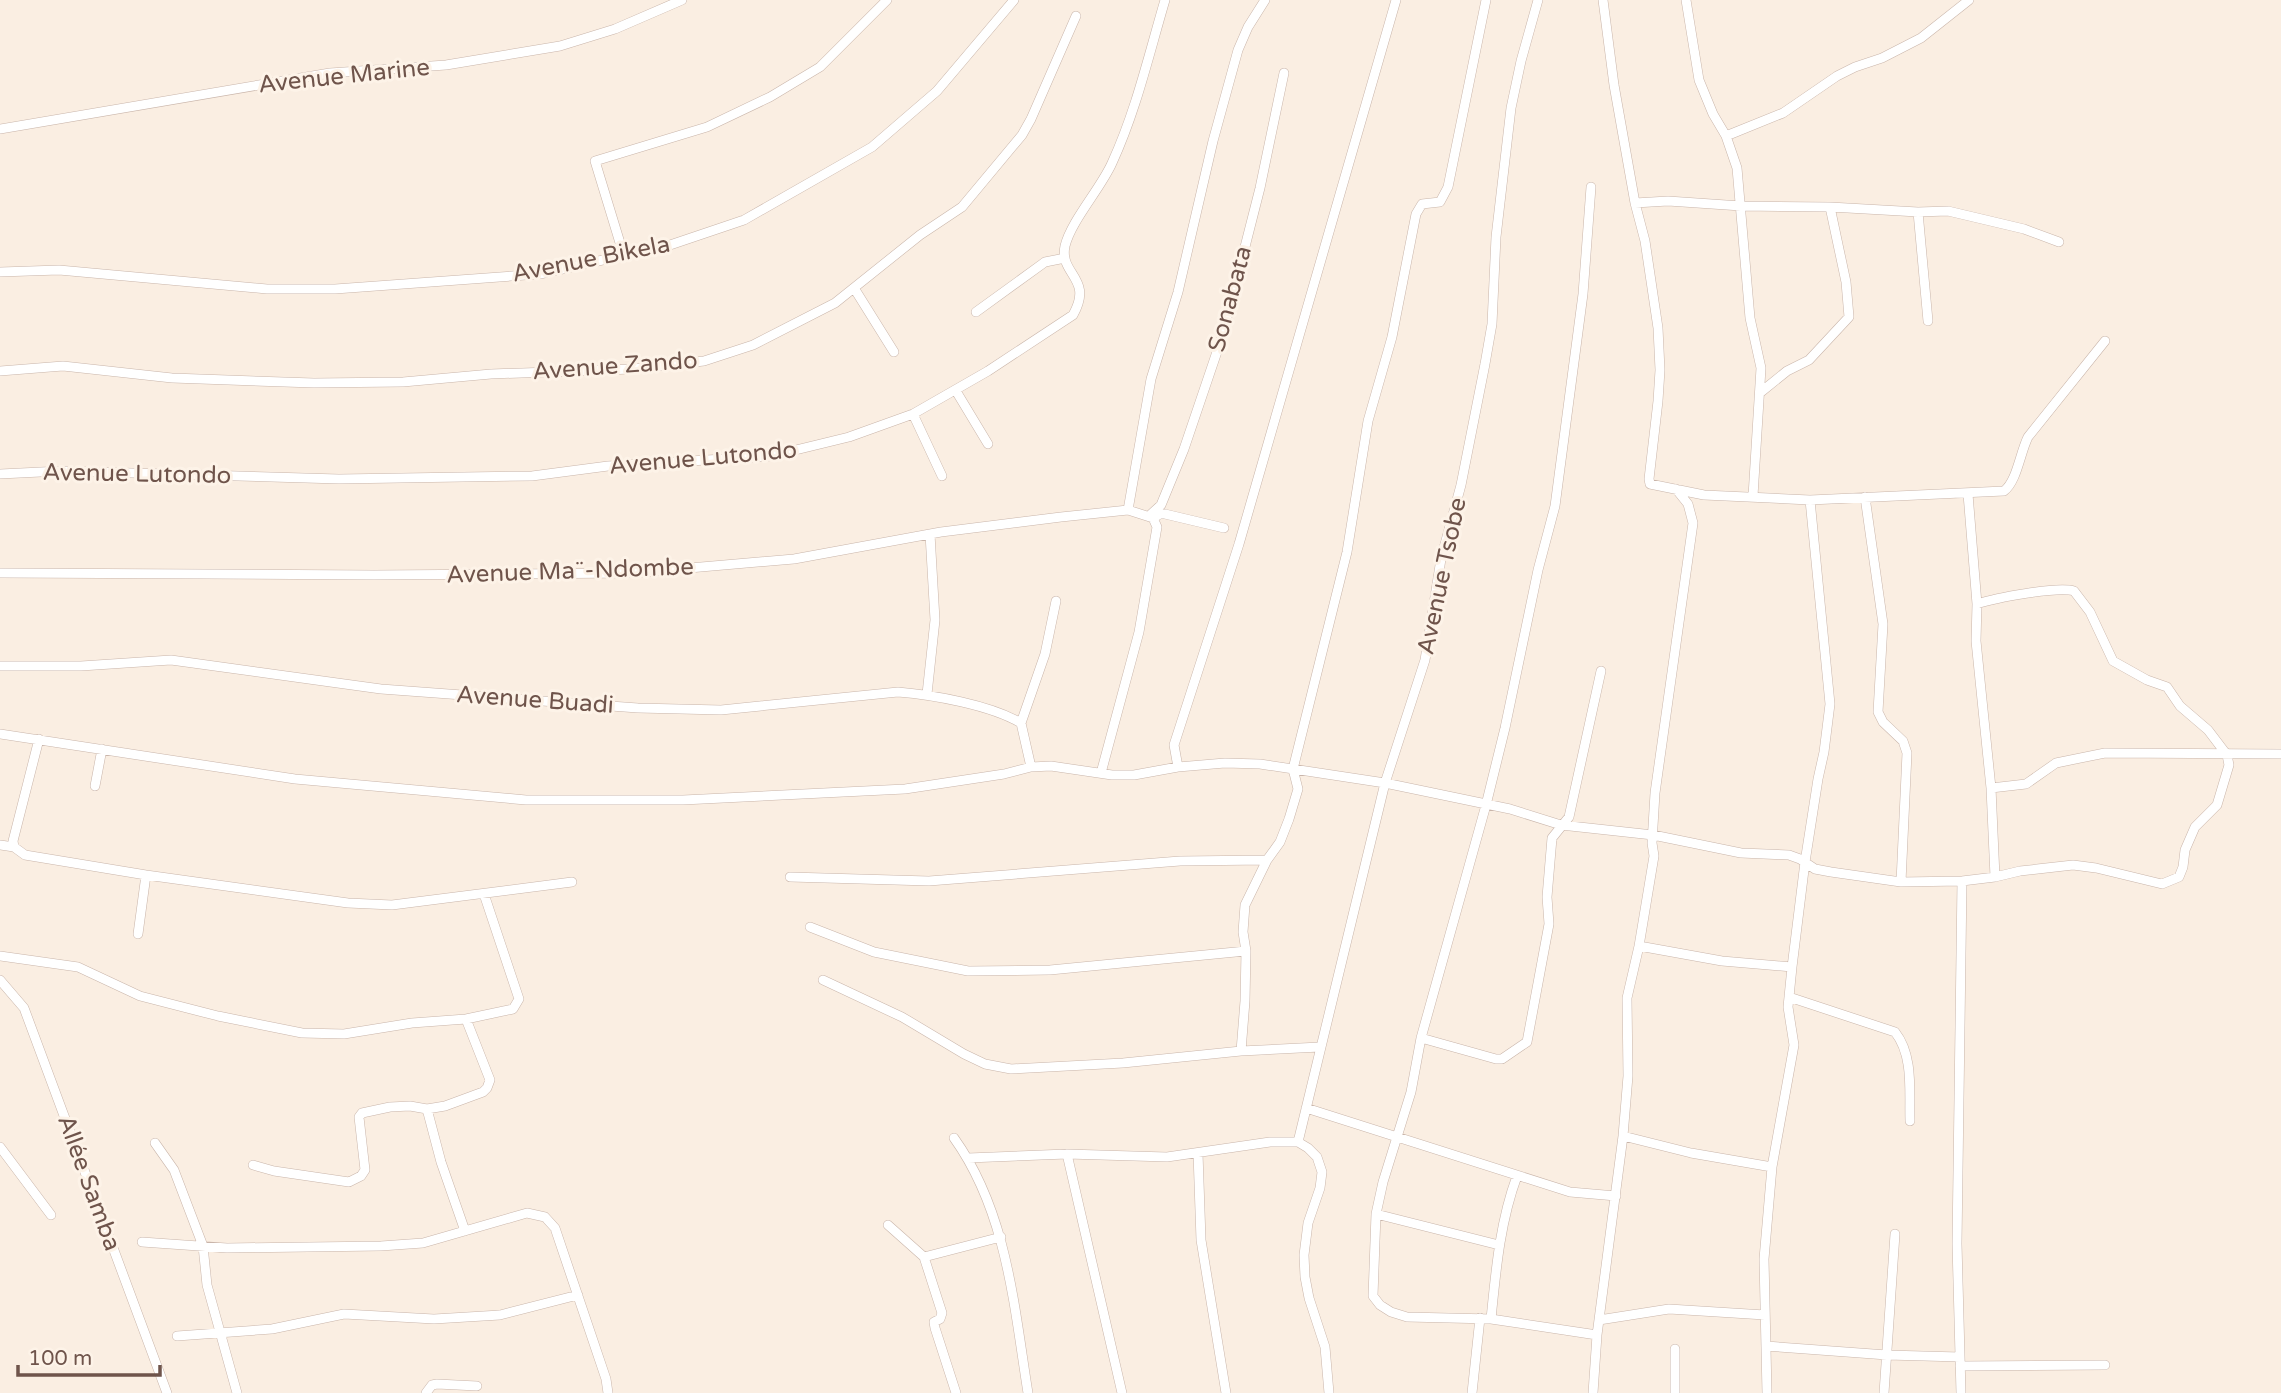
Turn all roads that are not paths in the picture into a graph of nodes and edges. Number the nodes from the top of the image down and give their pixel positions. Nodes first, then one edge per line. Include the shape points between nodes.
1 (682, 0) edge
2 (887, 0) edge
3 (1014, 0) edge
4 (1165, 0) edge
5 (1265, 0) edge
6 (1396, 0) edge
7 (1486, 0) edge
8 (1538, 0) edge
9 (1603, 0) edge
10 (1686, 0) edge
11 (1969, 0) edge
12 (1076, 16) dead end
13 (1284, 73) dead end
14 (0, 129) edge
15 (1726, 136) junction
16 (1591, 187) dead end
17 (1635, 203) junction
18 (1741, 206) junction
19 (1830, 207) junction
20 (1918, 212) junction
21 (2059, 242) dead end
22 (624, 256) junction
23 (1065, 258) junction
24 (0, 272) edge
25 (854, 288) junction
26 (976, 312) dead end
27 (1928, 321) dead end
28 (2105, 341) dead end
29 (894, 352) dead end
30 (0, 371) edge
31 (956, 391) junction
32 (1761, 392) junction
33 (913, 414) junction
34 (988, 444) dead end
35 (0, 474) edge
36 (942, 476) dead end
37 (1676, 489) junction
38 (1968, 494) junction
39 (1704, 495) junction
40 (1753, 496) junction
41 (1866, 497) junction
42 (1810, 500) junction
43 (1133, 511) junction
44 (1692, 516) junction
45 (1151, 517) junction
46 (1224, 528) dead end
47 (930, 534) junction
48 (0, 573) edge
49 (1056, 601) dead end
50 (1977, 604) junction
51 (0, 666) edge
52 (1601, 671) dead end
53 (927, 694) junction
54 (1021, 723) junction
55 (0, 734) edge
56 (39, 740) junction
57 (102, 749) junction
58 (2281, 754) edge
59 (2227, 755) junction
60 (1031, 767) junction
61 (1178, 767) junction
62 (1293, 769) junction
63 (1101, 773) junction
64 (1385, 783) junction
65 (95, 786) dead end
66 (1991, 788) junction
67 (1486, 805) junction
68 (1561, 825) junction
69 (1653, 835) junction
70 (0, 845) edge
71 (14, 847) junction
72 (1267, 860) junction
73 (1805, 862) junction
74 (146, 875) junction
75 (790, 877) dead end
76 (1995, 877) junction
77 (1962, 881) junction
78 (572, 882) dead end
79 (1901, 882) junction
80 (484, 894) junction
81 (810, 928) dead end
82 (138, 934) dead end
83 (1639, 946) junction
84 (1246, 951) junction
85 (0, 957) edge
86 (1792, 967) junction
87 (0, 980) edge
88 (822, 980) dead end
89 (1789, 997) junction
90 (466, 1019) junction
91 (1421, 1038) junction
92 (1320, 1047) junction
93 (1241, 1051) junction
94 (1306, 1108) junction
95 (427, 1109) junction
96 (1910, 1121) dead end
97 (1623, 1136) junction
98 (1398, 1137) junction
99 (954, 1138) dead end
100 (1298, 1142) junction
101 (155, 1143) dead end
102 (0, 1147) edge
103 (1198, 1153) junction
104 (1067, 1154) junction
105 (968, 1158) junction
106 (253, 1165) dead end
107 (1772, 1167) junction
108 (1517, 1176) junction
109 (1616, 1196) junction
110 (1376, 1214) junction
111 (51, 1215) dead end
112 (888, 1225) dead end
113 (465, 1231) junction
114 (1895, 1234) dead end
115 (1002, 1237) junction
116 (142, 1242) dead end
117 (1499, 1245) junction
118 (203, 1246) junction
119 (924, 1257) junction
120 (578, 1295) junction
121 (1765, 1315) junction
122 (1480, 1318) junction
123 (1491, 1319) junction
124 (1599, 1320) junction
125 (221, 1333) junction
126 (1597, 1335) junction
127 (177, 1336) dead end
128 (1766, 1346) junction
129 (1675, 1349) dead end
130 (1887, 1355) junction
131 (1960, 1362) junction
132 (2105, 1365) dead end
133 (477, 1386) dead end
134 (167, 1393) edge
135 (237, 1393) edge
136 (426, 1393) edge
137 (608, 1393) edge
138 (956, 1393) edge
139 (1028, 1393) edge
140 (1122, 1393) edge
141 (1226, 1393) edge
142 (1329, 1393) edge
143 (1472, 1393) edge
144 (1593, 1393) edge
145 (1675, 1393) edge
146 (1767, 1393) edge
147 (1884, 1393) edge
148 (1961, 1393) edge

1 - 14 street, Avenue Marine via 615,29 559,46 446,65 330,73
2 - 22 street via 820,67 771,97 707,127 595,161
3 - 22 street, Avenue Bikela via 937,91 872,147 744,220
4 - 23 street via 1124,135 1109,171 1067,242
5 - 43 street via 1238,50 1178,292 1151,379
6 - 61 street via 1239,544 1174,745
7 - 62 street via 1448,187 1440,202 1422,204 1416,214 1392,337 1368,421 1344,566
8 - 64 street, Avenue Tsobe via 1511,108 1496,237 1492,324 1471,438 1441,559 1425,660
9 - 17 street
10 - 15 street via 1699,80
11 - 15 street via 1921,38 1837,76 1783,113
12 - 25 street, Avenue Zando via 1022,135 962,207
13 - 45 street, Sonabata via 1222,337 1184,449 1161,505
15 - 18 street via 1737,168
16 - 67 street via 1583,294 1555,506
17 - 18 street
17 - 37 street via 1644,232 1658,328 1658,390 1649,482
18 - 19 street
18 - 32 street
19 - 20 street
19 - 32 street via 1849,317 1809,360
20 - 21 street via 1967,215
20 - 27 street
22 - 24 street, Avenue Bikela via 540,274 335,289 267,289 59,270
23 - 26 street via 1045,262
23 - 31 street, Avenue Lutondo via 1081,290 1081,302 1073,316
25 - 29 street
25 - 30 street, Avenue Zando via 814,315 753,345 704,361 632,369 314,383 172,378 63,366
28 - 38 street via 2028,437 2010,487 1997,493
31 - 33 street, Avenue Lutondo
31 - 34 street
32 - 40 street
33 - 35 street, Avenue Lutondo via 849,437 771,456 608,466 532,476 339,479 61,471
33 - 36 street
37 - 39 street
37 - 44 street
38 - 41 street
38 - 50 street
39 - 40 street
39 - 44 street
40 - 42 street
41 - 42 street
41 - 79 street via 1883,624 1878,712 1903,741 1907,753
42 - 73 street via 1830,704
43 - 45 street
43 - 47 street, Avenue Ma¨-Ndombe
44 - 69 street
45 - 46 street via 1165,514
45 - 63 street via 1157,527 1139,632
47 - 48 street, Avenue Ma¨-Ndombe via 794,559 632,573
47 - 53 street via 935,620
49 - 54 street via 1045,654
50 - 59 street via 2044,592 2074,592 2090,612 2113,661 2167,687
50 - 66 street via 1976,640
51 - 53 street, Avenue Buadi via 171,660 381,689 638,708 721,710 898,692
52 - 68 street via 1569,817
53 - 54 street, Avenue Buadi via 996,710
54 - 60 street
55 - 56 street
56 - 57 street
56 - 71 street
57 - 60 street via 295,779 526,800 683,800 905,789
57 - 65 street
58 - 59 street
59 - 66 street via 2086,755 2056,764 2026,784
59 - 76 street via 2229,765 2217,805 2195,827 2182,872 2174,880 2159,884 2082,865
60 - 63 street
61 - 62 street via 1224,763
61 - 63 street via 1134,775
62 - 64 street
62 - 72 street via 1298,789 1280,842
64 - 67 street
64 - 92 street, Avenue Tsobe
66 - 76 street
67 - 68 street
67 - 91 street
68 - 69 street
68 - 91 street via 1552,838 1549,924 1527,1042 1496,1059
69 - 73 street via 1741,853 1789,855
69 - 83 street via 1654,856
70 - 71 street
71 - 74 street via 25,855
72 - 75 street via 1180,861 929,881
72 - 84 street via 1245,905
73 - 79 street via 1815,869
73 - 86 street
74 - 80 street via 381,905
74 - 82 street
76 - 77 street
77 - 79 street
77 - 131 street
78 - 80 street
80 - 90 street via 519,999 508,1011
81 - 84 street via 874,952 968,971 1050,970
83 - 86 street
83 - 97 street via 1627,998
84 - 93 street
85 - 90 street via 78,967 140,996 302,1033 344,1034
86 - 89 street
87 - 134 street, Allée Samba via 23,1008
88 - 93 street via 902,1017 985,1065 1011,1069 1123,1063
89 - 96 street via 1895,1032 1903,1042 1909,1072
89 - 107 street via 1794,1045
90 - 95 street via 490,1083 483,1092
91 - 98 street
92 - 93 street
92 - 94 street, Avenue Tsobe
94 - 98 street
94 - 100 street, Avenue Tsobe
95 - 106 street via 390,1107 362,1113 365,1170 349,1182
95 - 113 street
97 - 107 street
97 - 109 street
98 - 108 street
98 - 110 street
99 - 105 street
100 - 103 street
100 - 142 street via 1317,1157 1322,1172 1304,1255 1308,1298 1325,1347
101 - 118 street via 174,1170
102 - 111 street
103 - 104 street via 1167,1157
103 - 141 street via 1201,1240
104 - 105 street
104 - 140 street
105 - 115 street
107 - 121 street via 1764,1259
108 - 109 street via 1570,1192
108 - 117 street
109 - 124 street
110 - 117 street
110 - 122 street via 1373,1296 1380,1305 1407,1317
112 - 119 street
113 - 118 street via 423,1243 381,1246
113 - 120 street via 527,1213 545,1217 555,1228
114 - 130 street
115 - 119 street
115 - 139 street
116 - 118 street
117 - 123 street
118 - 125 street via 207,1285
119 - 138 street via 942,1313 934,1328
120 - 125 street via 500,1315 434,1319 344,1314 272,1329
120 - 137 street
121 - 124 street via 1669,1309
121 - 128 street
122 - 123 street
122 - 143 street
123 - 126 street
124 - 126 street
125 - 127 street
125 - 135 street
126 - 144 street
128 - 130 street
128 - 146 street
129 - 145 street
130 - 131 street
130 - 147 street
131 - 132 street
131 - 148 street
133 - 136 street via 438,1384

